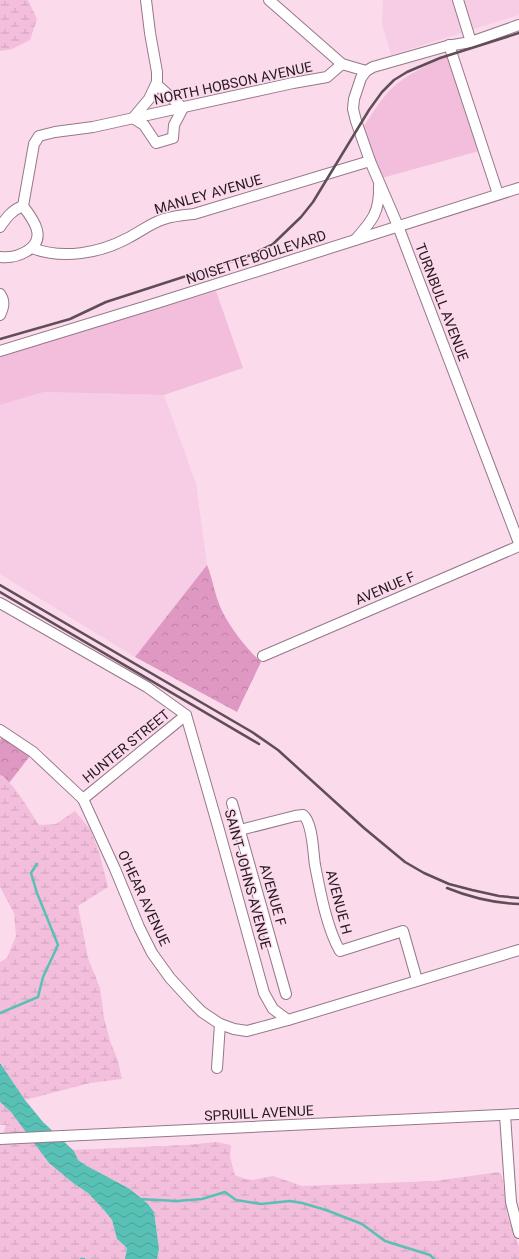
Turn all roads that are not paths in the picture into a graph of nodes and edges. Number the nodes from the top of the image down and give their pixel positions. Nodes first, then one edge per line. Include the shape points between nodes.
1 (146, 0) edge
2 (269, 0) edge
3 (458, 0) edge
4 (519, 25) edge
5 (471, 42) junction
6 (449, 45) junction
7 (342, 64) junction
8 (366, 71) junction
9 (156, 84) junction
10 (183, 108) junction
11 (133, 118) junction
12 (370, 161) junction
13 (379, 182) junction
14 (519, 188) edge
15 (498, 194) junction
16 (23, 206) junction
17 (398, 226) junction
18 (0, 227) edge
19 (354, 240) junction
20 (32, 248) junction
21 (0, 257) edge
22 (0, 294) edge
23 (0, 315) edge
24 (0, 351) edge
25 (519, 545) edge
26 (0, 603) edge
27 (263, 656) dead end
28 (186, 715) junction
29 (0, 730) edge
30 (83, 799) junction
31 (232, 802) dead end
32 (240, 830) junction
33 (519, 950) edge
34 (416, 980) junction
35 (286, 994) dead end
36 (288, 1020) junction
37 (220, 1024) junction
38 (217, 1068) dead end
39 (519, 1114) edge
40 (505, 1115) junction
41 (0, 1139) edge
42 (519, 1232) edge

1 - 9 street via 157,72
2 - 7 street
3 - 5 street
4 - 5 street
5 - 6 street
6 - 8 street
6 - 15 street
7 - 8 street
7 - 10 street, NORTH HOBSON AVENUE via 327,77
8 - 12 street, TURNBULL AVENUE via 357,87 353,109
9 - 10 street
9 - 11 street
10 - 11 street, NORTH HOBSON AVENUE
10 - 11 street via 174,125 173,138 156,143 144,124
11 - 16 street, NORTH HOBSON AVENUE via 39,136 34,144
12 - 13 street, TURNBULL AVENUE
12 - 20 street, MANLEY AVENUE via 194,214 165,219 114,244 82,254 54,254
13 - 17 street, TURNBULL AVENUE
13 - 19 street via 380,192 374,217
14 - 15 street, NOISETTE BOULEVARD
15 - 17 street, NOISETTE BOULEVARD
16 - 18 street via 9,214
16 - 20 street via 37,229 37,242
17 - 19 street, NOISETTE BOULEVARD
17 - 25 street, TURNBULL AVENUE
19 - 24 street, NOISETTE BOULEVARD
20 - 21 street via 22,254
22 - 23 street via 4,306
25 - 27 street, AVENUE F
26 - 28 street via 147,687
28 - 30 street, HUNTER STREET
28 - 36 street, SAINT JOHNS AVENUE via 264,993 273,1009
29 - 30 street, O'HEAR AVENUE via 33,752
30 - 37 street, O'HEAR AVENUE via 152,953 192,1002
31 - 32 street, AVENUE F
32 - 34 street, AVENUE H via 303,815 310,827 330,928 340,951 403,931
32 - 35 street, AVENUE F
33 - 34 street
34 - 36 street
36 - 37 street, O'HEAR AVENUE via 247,1031
37 - 38 street
39 - 40 street, SPRUILL AVENUE
40 - 41 street, SPRUILL AVENUE
40 - 42 street via 511,1202

